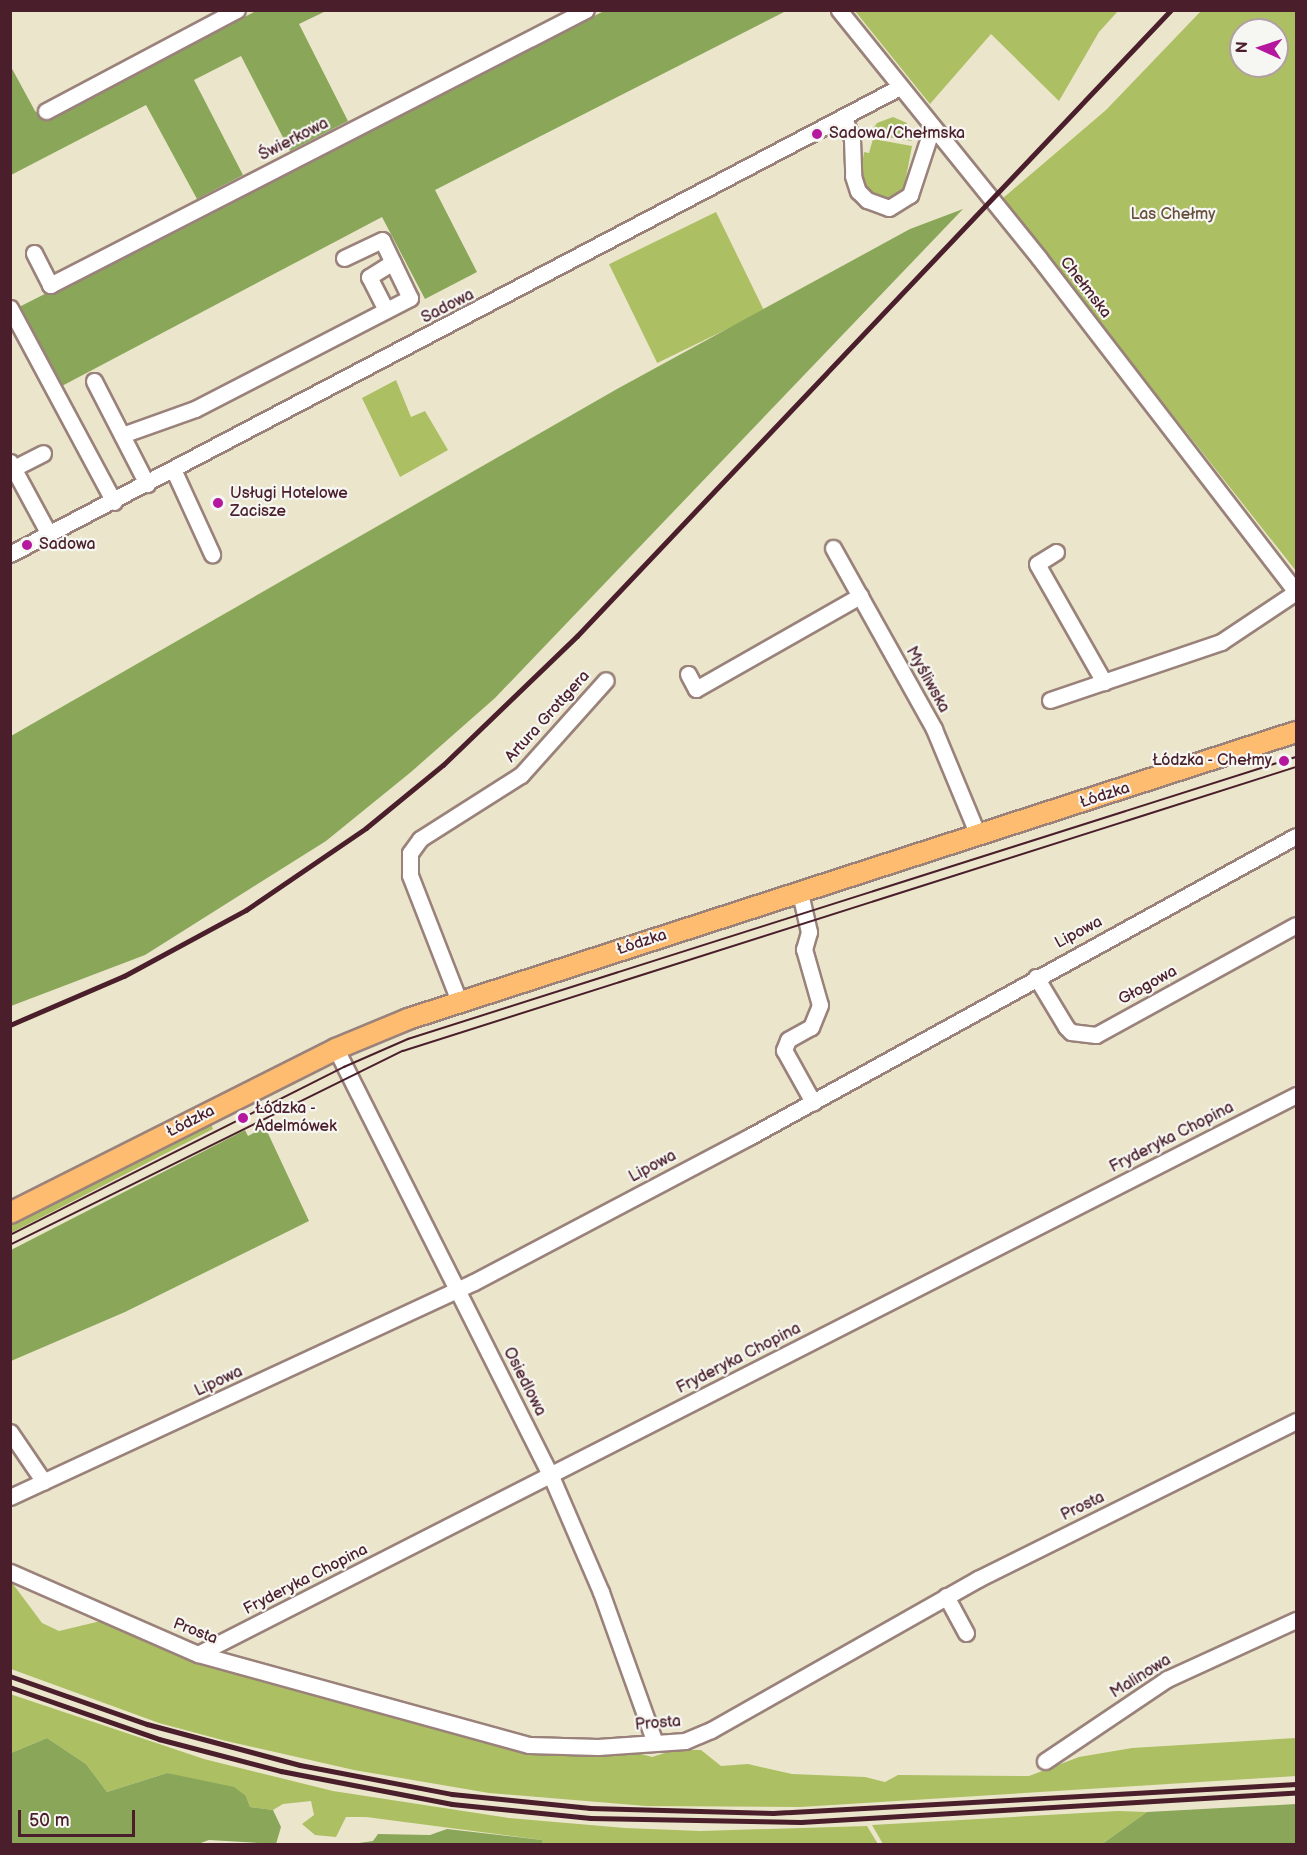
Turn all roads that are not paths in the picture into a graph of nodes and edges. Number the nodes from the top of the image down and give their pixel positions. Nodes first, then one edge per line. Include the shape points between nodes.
1 (237, 10) edge
2 (586, 10) edge
3 (838, 10) edge
4 (900, 87) junction
5 (46, 111) dead end
6 (844, 118) junction
7 (932, 128) junction
8 (34, 254) dead end
9 (344, 258) dead end
10 (393, 262) junction
11 (10, 308) edge
12 (386, 310) junction
13 (94, 381) dead end
14 (122, 435) junction
15 (44, 453) dead end
16 (12, 467) edge
17 (173, 470) junction
18 (147, 484) junction
19 (114, 502) junction
20 (49, 534) junction
21 (833, 548) dead end
22 (1056, 552) dead end
23 (10, 554) edge
24 (212, 554) dead end
25 (1296, 592) edge
26 (860, 596) junction
27 (688, 674) dead end
28 (606, 680) dead end
29 (1104, 682) junction
30 (1050, 700) dead end
31 (1296, 732) edge
32 (978, 835) junction
33 (1296, 836) edge
34 (800, 892) junction
35 (1296, 925) edge
36 (1036, 977) junction
37 (459, 1001) junction
38 (336, 1049) junction
39 (1296, 1095) edge
40 (813, 1102) junction
41 (10, 1213) edge
42 (456, 1289) junction
43 (1296, 1422) edge
44 (10, 1432) edge
45 (551, 1476) junction
46 (44, 1482) junction
47 (10, 1497) edge
48 (10, 1572) edge
49 (946, 1596) junction
50 (1296, 1620) edge
51 (966, 1633) dead end
52 (198, 1654) junction
53 (655, 1743) junction
54 (1045, 1761) dead end

1 - 5 street
2 - 8 street, Świerkowa via 50,285
3 - 4 street, Chełmska
4 - 6 street, Sadowa
4 - 7 street, Chełmska
6 - 7 street via 852,139 853,176 858,191 867,200 889,208 910,195
6 - 17 street, Sadowa
7 - 25 street, Chełmska via 1053,276
9 - 10 street via 382,240
10 - 12 street via 369,277
10 - 12 street via 410,298
11 - 19 street
12 - 14 street via 195,410
13 - 14 street
14 - 18 street
15 - 16 street
16 - 20 street
17 - 18 street, Sadowa
17 - 24 street
18 - 19 street, Sadowa
19 - 20 street, Sadowa
20 - 23 street, Sadowa
21 - 26 street, Myśliwska
22 - 29 street via 1037,564
25 - 29 street via 1221,642
26 - 27 street via 696,689
26 - 32 street, Myśliwska via 938,737
28 - 37 street, Artura Grottgera via 521,775 420,839 410,852 410,875
29 - 30 street
31 - 32 main road, Łódzka
32 - 34 main road, Łódzka
33 - 36 street, Lipowa
34 - 37 main road, Łódzka
34 - 40 street via 809,932 804,949 820,1005 811,1027 788,1040 784,1050
35 - 36 street, Głogowa via 1096,1035 1071,1032 1065,1027
36 - 40 street, Lipowa
37 - 38 main road, Łódzka
38 - 41 main road, Łódzka
38 - 42 street, Osiedlowa
39 - 45 street, Fryderyka Chopina
40 - 42 street, Lipowa
42 - 45 street, Osiedlowa
42 - 46 street, Lipowa
43 - 49 street, Prosta
44 - 46 street
45 - 52 street, Fryderyka Chopina
45 - 53 street, Osiedlowa via 601,1592
46 - 47 street, Lipowa
48 - 52 street, Prosta
49 - 51 street
49 - 53 street, Prosta via 699,1737
50 - 54 street, Malinowa via 1167,1679
52 - 53 street, Prosta via 529,1745

